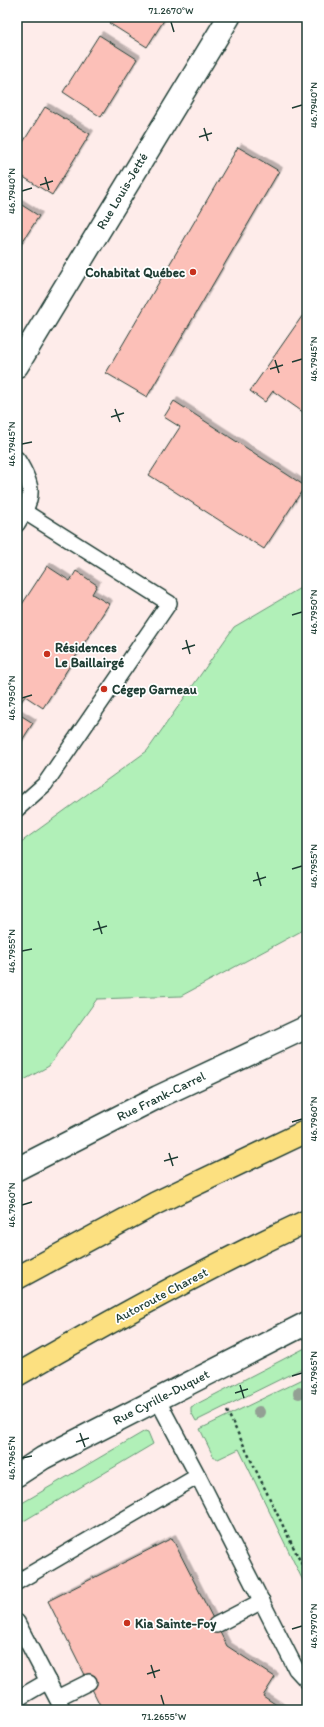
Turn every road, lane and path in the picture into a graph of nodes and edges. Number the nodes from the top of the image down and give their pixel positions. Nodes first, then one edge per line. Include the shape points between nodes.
1 (229, 17) edge
2 (17, 366) edge
3 (17, 459) edge
4 (21, 518) edge
5 (17, 809) edge
6 (307, 1027) edge
7 (307, 1130) edge
8 (17, 1170) edge
9 (307, 1222) edge
10 (17, 1278) edge
11 (307, 1323) edge
12 (17, 1375) edge
13 (157, 1399) junction
14 (227, 1411) dead end
15 (17, 1475) edge
16 (198, 1476) junction
17 (307, 1574) edge
18 (17, 1582) edge
19 (262, 1601) junction
20 (17, 1622) edge
21 (216, 1625) dead end
22 (48, 1681) junction
23 (307, 1681) edge
24 (89, 1682) dead end
25 (17, 1699) edge
26 (60, 1704) edge

1 - 2 street, Rue Louis-Jetté
3 - 4 lane via 32,492
4 - 5 lane via 169,603 45,784
6 - 8 street, Rue Frank-Carrel via 158,1097
7 - 10 highway via 156,1203
9 - 12 highway, Autoroute Charest via 165,1292
11 - 13 street, Rue Cyrille-Duquet
13 - 15 street, Rue Cyrille-Duquet via 43,1458
13 - 16 lane
14 - 17 path
16 - 18 lane
16 - 19 lane
19 - 21 lane
19 - 23 lane via 296,1669
20 - 22 lane
22 - 25 lane
22 - 26 lane
24 - 26 lane

